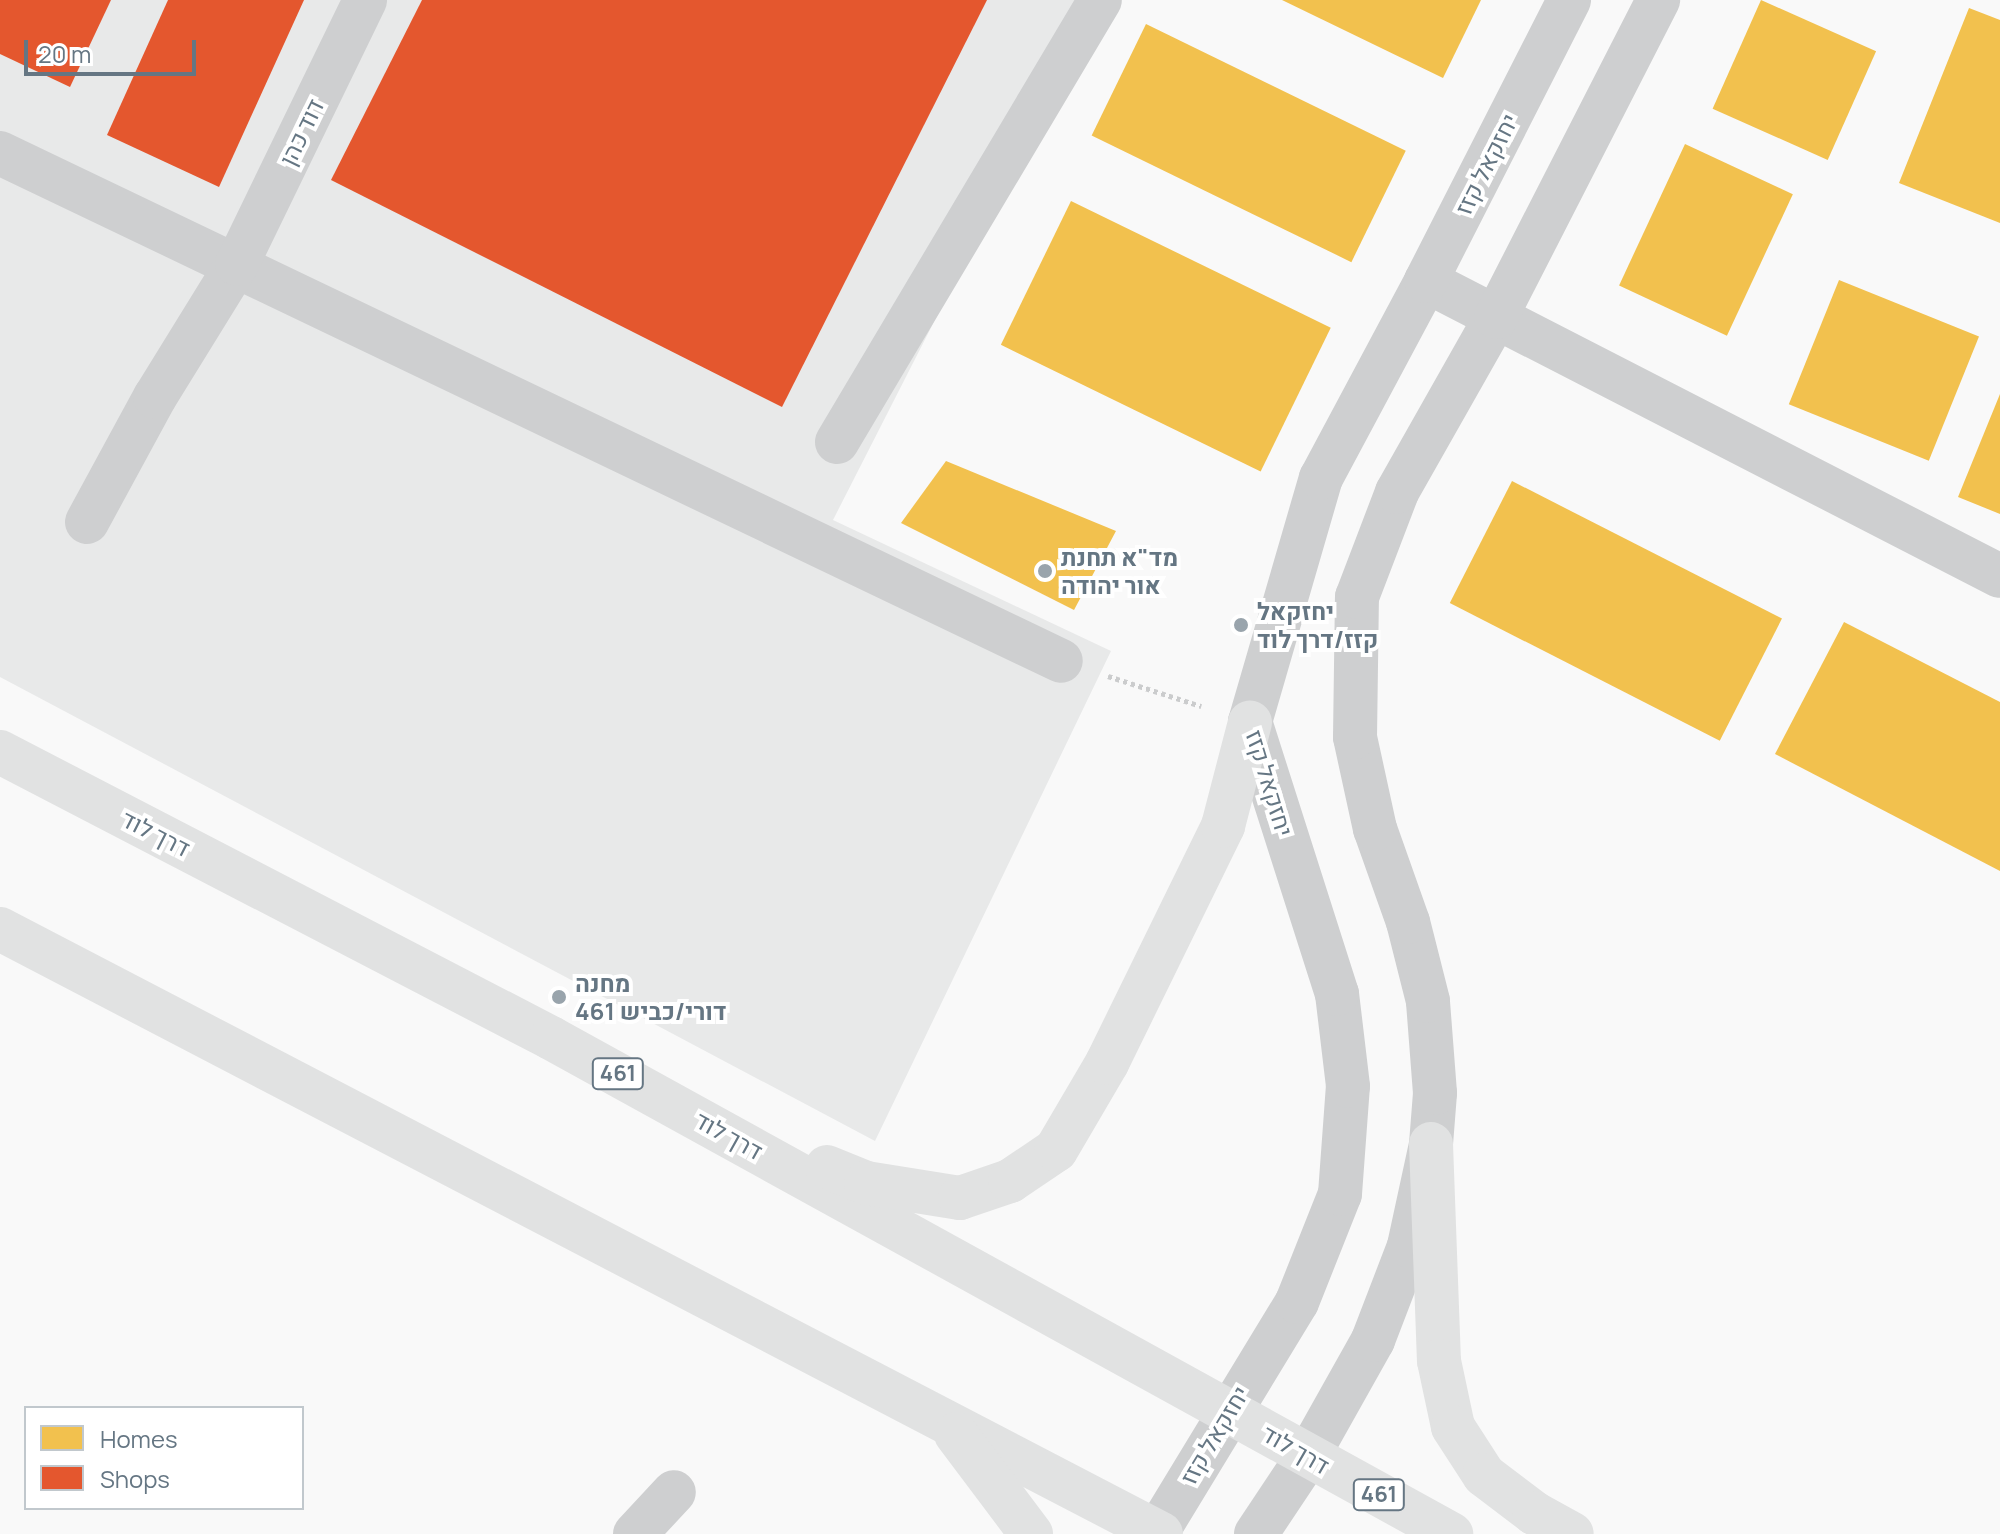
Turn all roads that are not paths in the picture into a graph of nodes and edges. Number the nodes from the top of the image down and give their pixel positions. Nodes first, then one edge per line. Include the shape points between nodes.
1 (365, 0) edge
2 (1100, 0) edge
3 (1569, 0) edge
4 (1658, 0) edge
5 (0, 153) edge
6 (237, 264) junction
7 (1426, 281) junction
8 (1496, 317) junction
9 (837, 442) dead end
10 (87, 522) dead end
11 (2000, 576) edge
12 (1061, 661) road end
13 (1250, 722) junction
14 (0, 752) edge
15 (0, 929) edge
16 (686, 1111) junction
17 (1431, 1144) junction
18 (1228, 1410) junction
19 (950, 1425) junction
20 (1308, 1456) junction
21 (674, 1492) dead end
22 (1158, 1533) edge
23 (635, 1534) edge
24 (1031, 1534) edge
25 (1256, 1534) edge
26 (1451, 1534) edge
27 (1572, 1534) edge

1 - 6 street, דוד כהן
2 - 9 street
3 - 7 street, יחזקאל קזז
4 - 8 street
5 - 6 street
6 - 10 street, דוד כהן via 155,397
6 - 12 street
7 - 8 street
7 - 13 street, יחזקאל קזז via 1321,478
8 - 11 street
8 - 17 street via 1397,492 1357,597 1355,737 1375,829 1408,922 1428,1001 1435,1093
13 - 16 main road via 1223,826 1107,1063 1056,1150 1010,1181 960,1198 866,1183
13 - 18 street, יחזקאל קזז via 1337,994 1348,1086 1340,1194 1297,1302
14 - 16 main road, דרך לוד / 461
15 - 19 main road
16 - 18 main road, דרך לוד / 461
17 - 20 street via 1409,1246 1373,1340
17 - 27 main road via 1439,1361 1453,1427 1484,1475
18 - 20 main road, דרך לוד / 461
18 - 22 street, יחזקאל קזז
19 - 22 main road
19 - 24 main road
20 - 25 street
20 - 26 main road, דרך לוד / 461
21 - 23 street

